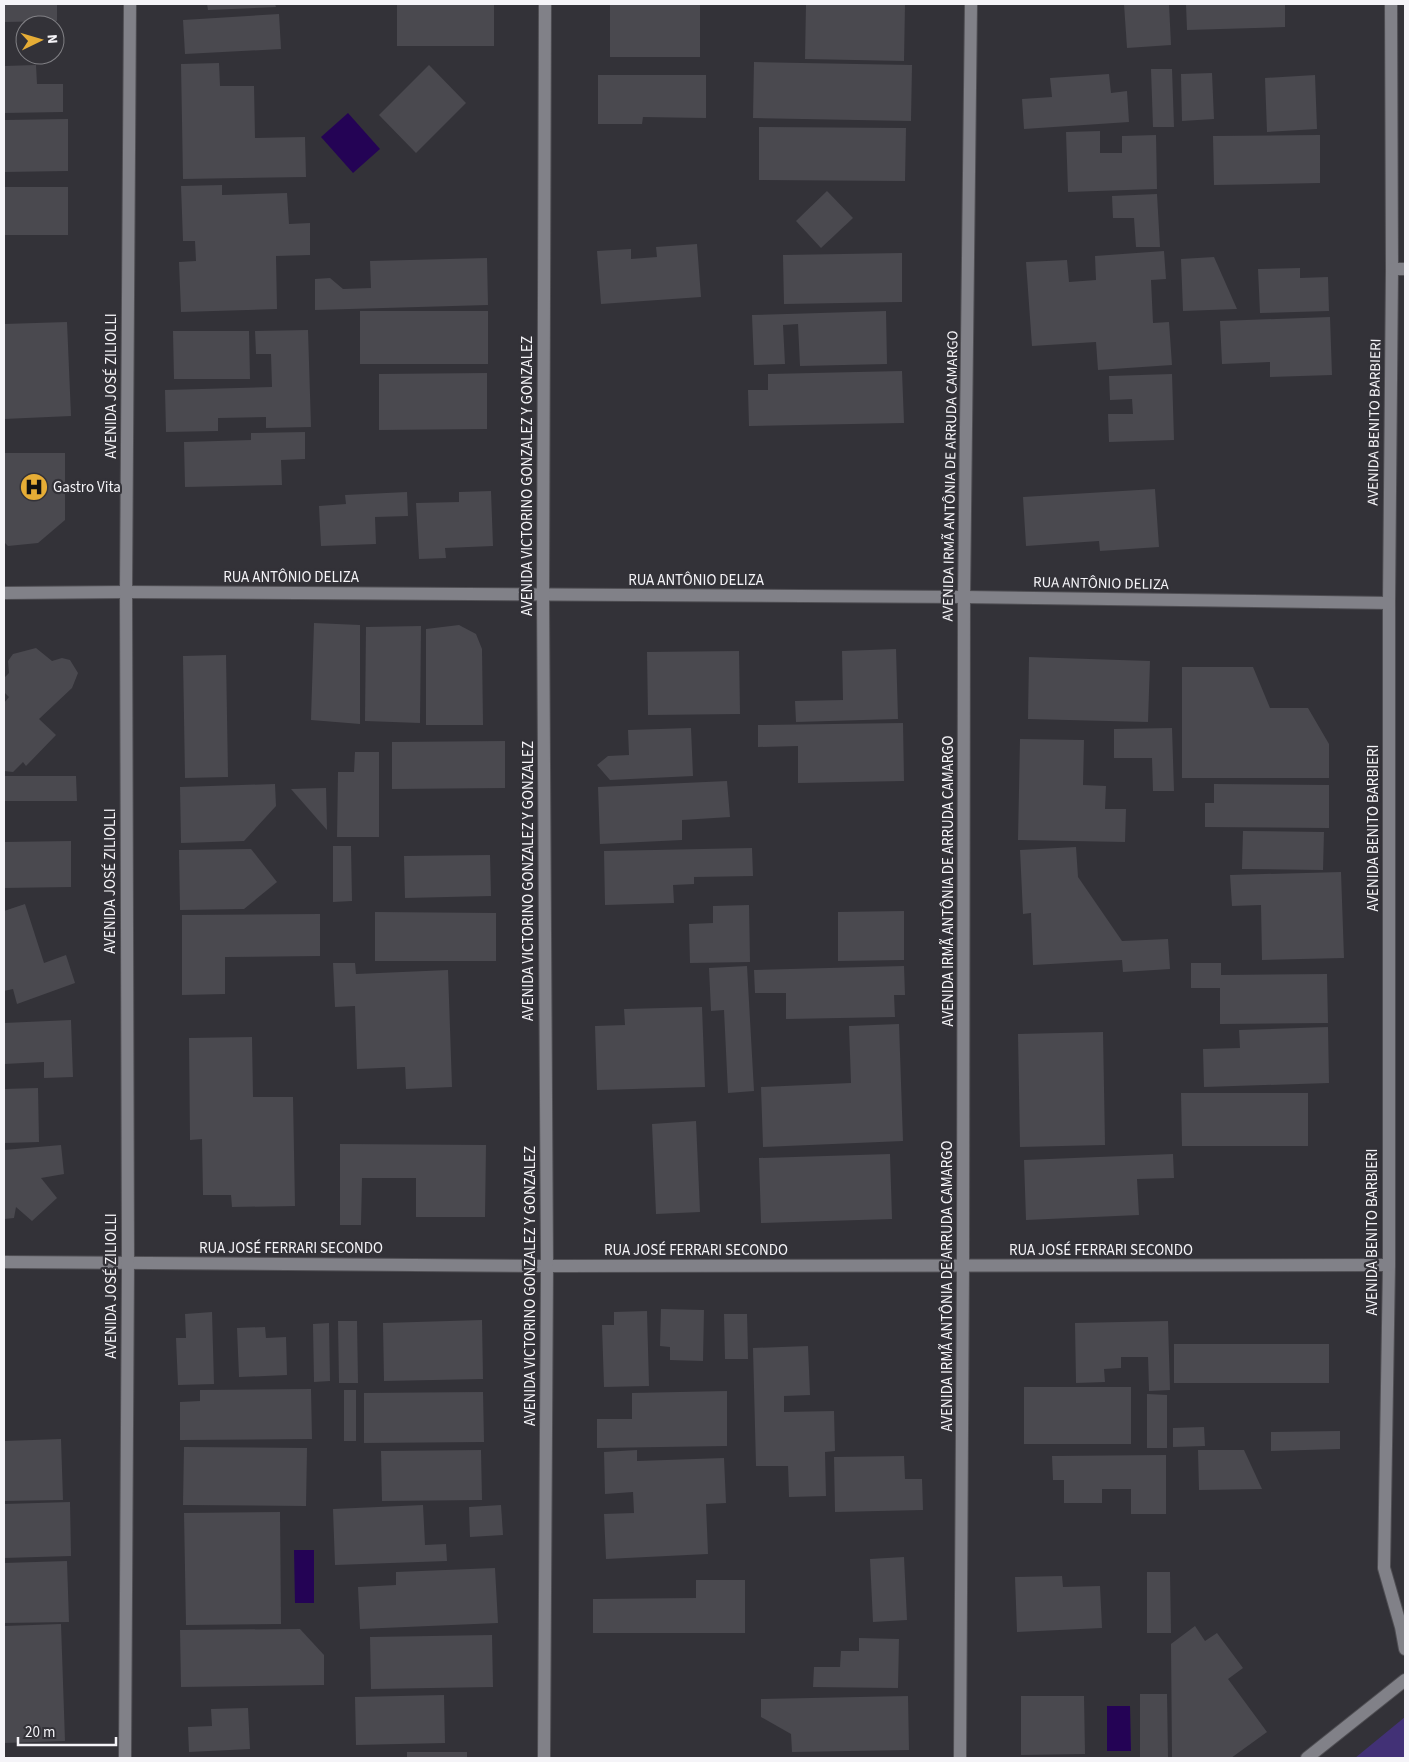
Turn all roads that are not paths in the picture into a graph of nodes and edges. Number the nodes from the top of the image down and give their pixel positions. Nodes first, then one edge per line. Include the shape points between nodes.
1 (130, 4) edge
2 (545, 4) edge
3 (971, 4) edge
4 (1391, 4) edge
5 (1399, 238) edge
6 (1399, 269) edge
7 (126, 592) junction
8 (4, 593) edge
9 (543, 595) junction
10 (964, 597) junction
11 (1389, 603) junction
12 (4, 1262) edge
13 (128, 1263) junction
14 (1389, 1265) junction
15 (547, 1266) junction
16 (963, 1266) junction
17 (1405, 1649) edge
18 (1405, 1680) edge
19 (125, 1758) edge
20 (544, 1758) edge
21 (960, 1758) edge
22 (1308, 1758) edge

1 - 7 street, AVENIDA JOSÉ ZILIOLLI
2 - 9 street, AVENIDA VICTORINO GONZALEZ Y GONZALEZ
3 - 10 street, AVENIDA IRMÃ ANTÔNIA DE ARRUDA CAMARGO
4 - 5 street, AVENIDA BENITO BARBIERI
5 - 6 street, AVENIDA BENITO BARBIERI
6 - 11 street, AVENIDA BENITO BARBIERI
7 - 8 street, RUA ANTÔNIO DELIZA
7 - 9 street, RUA ANTÔNIO DELIZA
7 - 13 street, AVENIDA JOSÉ ZILIOLLI
9 - 10 street, RUA ANTÔNIO DELIZA
9 - 15 street, AVENIDA VICTORINO GONZALEZ Y GONZALEZ
10 - 11 street, RUA ANTÔNIO DELIZA
10 - 16 street, AVENIDA IRMÃ ANTÔNIA DE ARRUDA CAMARGO
11 - 14 street, AVENIDA BENITO BARBIERI
12 - 13 street, RUA JOSÉ FERRARI SECONDO
13 - 15 street, RUA JOSÉ FERRARI SECONDO
13 - 19 street, AVENIDA JOSÉ ZILIOLLI
14 - 16 street, RUA JOSÉ FERRARI SECONDO
14 - 17 street, AVENIDA BENITO BARBIERI via 1384,1568
15 - 16 street, RUA JOSÉ FERRARI SECONDO
15 - 20 street, AVENIDA VICTORINO GONZALEZ Y GONZALEZ
16 - 21 street, AVENIDA IRMÃ ANTÔNIA DE ARRUDA CAMARGO
18 - 22 street

